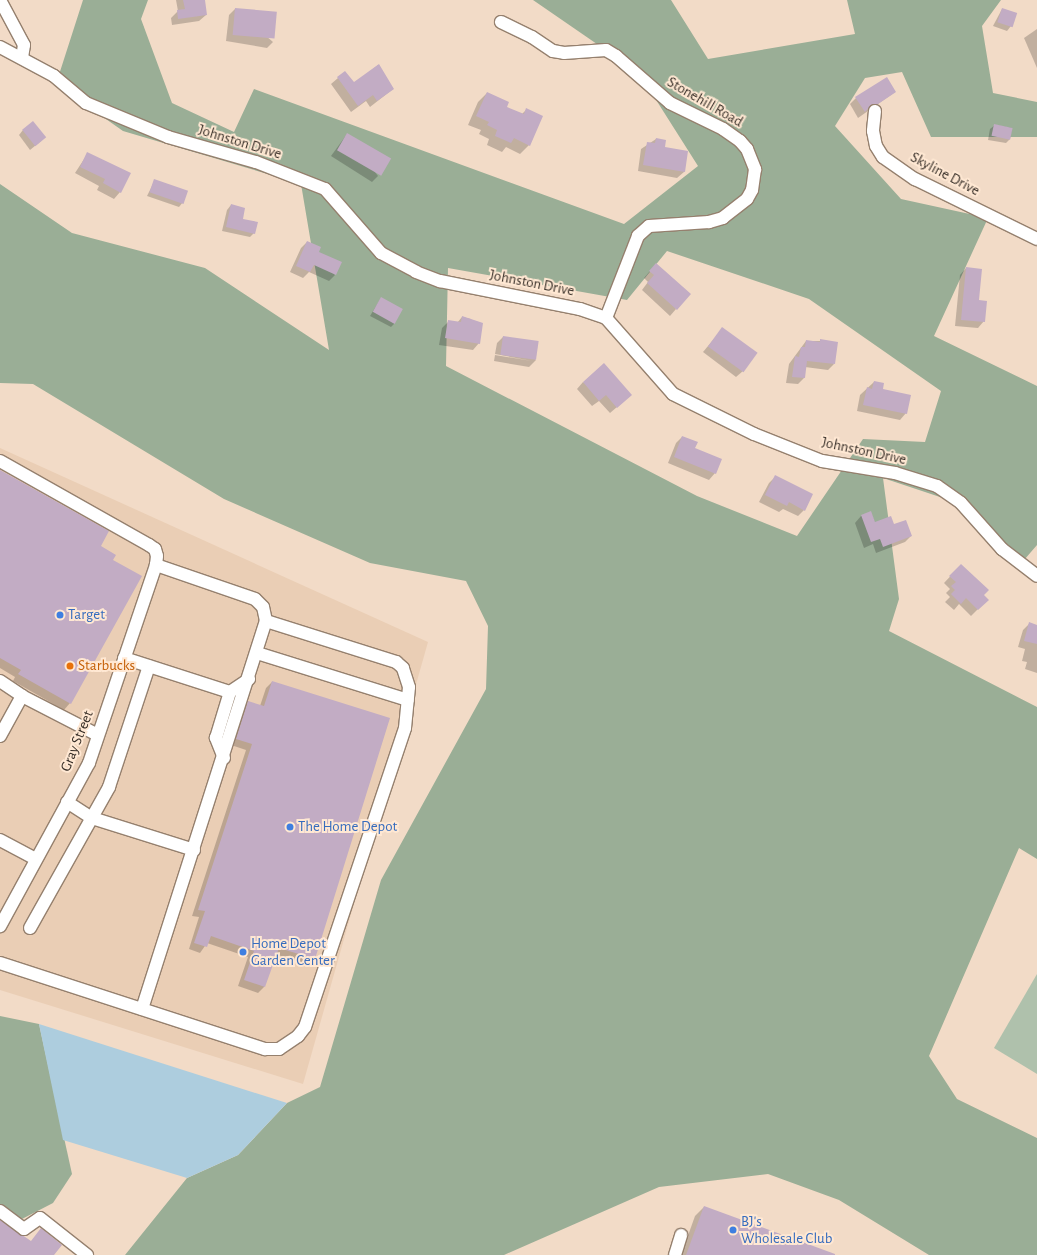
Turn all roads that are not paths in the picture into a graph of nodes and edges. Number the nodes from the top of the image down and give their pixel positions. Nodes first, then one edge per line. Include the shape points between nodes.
1 (0, 0) edge
2 (501, 22) dead end
3 (0, 46) edge
4 (22, 58) junction
5 (875, 111) dead end
6 (1037, 239) edge
7 (606, 318) junction
8 (0, 461) edge
9 (156, 561) junction
10 (1037, 576) edge
11 (266, 621) junction
12 (257, 653) junction
13 (124, 658) junction
14 (148, 666) junction
15 (250, 679) junction
16 (0, 681) edge
17 (230, 692) junction
18 (22, 696) junction
19 (408, 700) junction
20 (98, 735) junction
21 (0, 736) edge
22 (224, 758) junction
23 (67, 802) junction
24 (92, 818) junction
25 (0, 840) edge
26 (194, 850) junction
27 (35, 859) junction
28 (0, 926) edge
29 (30, 928) dead end
30 (0, 963) edge
31 (142, 1009) junction
32 (0, 1211) edge
33 (682, 1236) dead end
34 (86, 1255) edge
35 (675, 1255) edge

1 - 4 street via 24,45
2 - 7 street, Stonehill Road via 553,51 564,53 606,50 670,103 723,129 740,141 747,149 755,169 752,190 747,199 723,218 709,222 649,226 638,236
3 - 4 street, Johnston Drive
4 - 7 street, Johnston Drive via 54,76 86,103 168,137 256,162 325,189 381,253 416,272 440,281 580,309
5 - 6 street, Skyline Drive via 872,131 876,146 883,157 915,179
7 - 10 street, Johnston Drive via 673,394 754,434 822,461 896,473 937,486 961,503 1002,549
8 - 9 street via 149,544 155,549
9 - 11 street via 255,599 263,607
9 - 13 street, Gray Street
11 - 12 street
11 - 19 street via 396,662 408,678
12 - 15 street
12 - 19 street
13 - 14 street
13 - 20 street, Gray Street
14 - 17 street
14 - 24 street via 109,787
15 - 17 street
15 - 22 street
16 - 18 street
17 - 22 street via 216,738
18 - 20 street
18 - 21 street
19 - 31 street via 405,728 305,1027 298,1036 279,1049 265,1049
20 - 23 street, Gray Street via 89,763
22 - 26 street
23 - 24 street
23 - 27 street, Gray Street
24 - 26 street
24 - 29 street
25 - 27 street
26 - 31 street
27 - 28 street, Gray Street
30 - 31 street
32 - 34 street via 24,1229 40,1218
33 - 35 street

